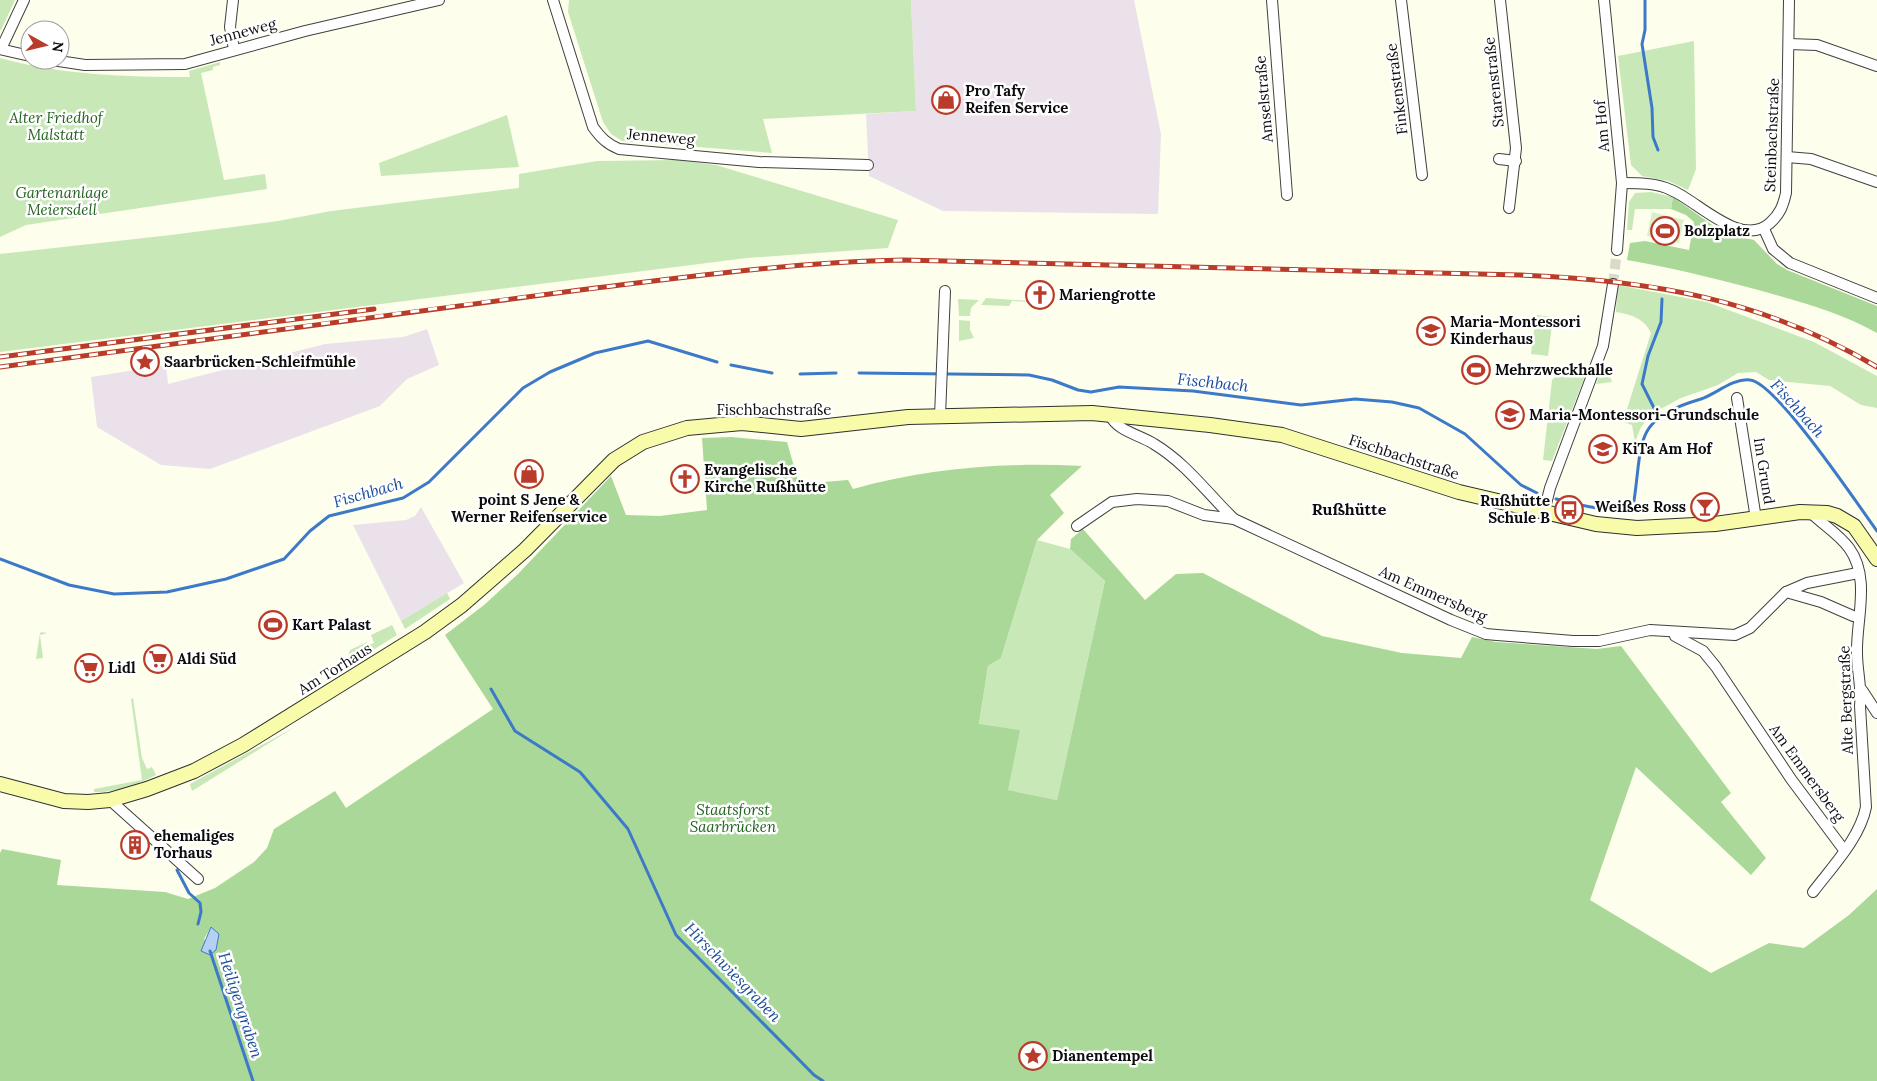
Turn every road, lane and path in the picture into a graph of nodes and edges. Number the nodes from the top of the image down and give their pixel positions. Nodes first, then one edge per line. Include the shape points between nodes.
1 (24, 0) edge
2 (233, 0) edge
3 (439, 0) edge
4 (553, 0) edge
5 (1272, 0) edge
6 (1402, 0) edge
7 (1500, 0) edge
8 (1604, 0) edge
9 (1789, 0) edge
10 (1789, 44) junction
11 (1, 49) edge
12 (234, 50) junction
13 (20, 54) edge
14 (70, 63) edge
15 (1877, 66) edge
16 (1787, 157) junction
17 (1499, 158) dead end
18 (1516, 161) junction
19 (868, 164) dead end
20 (1422, 174) dead end
21 (1877, 182) edge
22 (1622, 183) junction
23 (1287, 195) dead end
24 (1509, 208) dead end
25 (1764, 228) junction
26 (1616, 250) tunnel mouth
27 (1613, 284) tunnel mouth
28 (945, 291) dead end
29 (1877, 298) edge
30 (1737, 398) dead end
31 (1110, 414) junction
32 (940, 416) junction
33 (614, 460) joint
34 (1545, 507) junction
35 (1810, 512) junction
36 (1234, 519) junction
37 (1756, 519) junction
38 (1077, 526) dead end
39 (1877, 560) edge
40 (1858, 573) junction
41 (1786, 592) junction
42 (1853, 616) dead end
43 (1663, 632) junction
44 (1862, 690) junction
45 (1877, 713) edge
46 (0, 784) edge
47 (110, 800) junction
48 (1844, 850) junction
49 (198, 878) dead end
50 (1813, 892) dead end

1 - 11 street
2 - 12 street via 230,27
3 - 12 street, Jenneweg
4 - 19 street, Jenneweg via 593,127 609,144 619,149 759,162
5 - 23 street, Amselstraße
6 - 20 street, Finkenstraße
7 - 18 street, Starenstraße
8 - 22 street, Am Hof
9 - 10 street, Steinbachstraße
10 - 15 street via 1817,45
10 - 16 street, Steinbachstraße
11 - 13 street
12 - 14 street, Jenneweg via 174,66
16 - 21 street via 1811,159
16 - 25 street, Steinbachstraße via 1783,208
17 - 18 street
18 - 24 street, Starenstraße
22 - 25 street via 1667,188 1726,224 1744,230
22 - 26 street, Am Hof
25 - 29 street via 1773,250 1790,263
27 - 34 street via 1603,346
28 - 32 street
30 - 37 street, Im Grund
31 - 32 main road, Fischbachstraße
31 - 34 main road, Fischbachstraße via 1282,435 1459,492
31 - 36 street, Am Emmersberg via 1115,424 1155,444 1184,465
32 - 33 main road, Fischbachstraße via 801,429 742,423 687,428 643,442
33 - 47 main road, Am Torhaus via 506,569 425,632 243,745 186,774
34 - 37 main road, Fischbachstraße via 1592,524 1620,527 1715,524
35 - 37 main road, Fischbachstraße
35 - 39 main road, Fischbachstraße via 1837,516 1854,526
35 - 40 street, Alte Bergstraße via 1850,549
36 - 38 street, Am Emmersberg via 1204,515 1168,501 1137,499 1104,505
36 - 43 street, Am Emmersberg via 1486,634 1573,641 1599,640 1635,632
40 - 41 street, Am Emmersberg via 1807,583
40 - 44 street, Alte Bergstraße via 1861,613 1856,654
41 - 42 street
41 - 43 street, Am Emmersberg via 1743,633 1716,636
43 - 48 street, Am Emmersberg via 1685,639 1711,661
44 - 45 street
44 - 48 street, Alte Bergstraße via 1860,706 1866,807 1864,818
46 - 47 main road, Am Torhaus via 64,801
47 - 49 street
48 - 50 street, Alte Bergstraße

